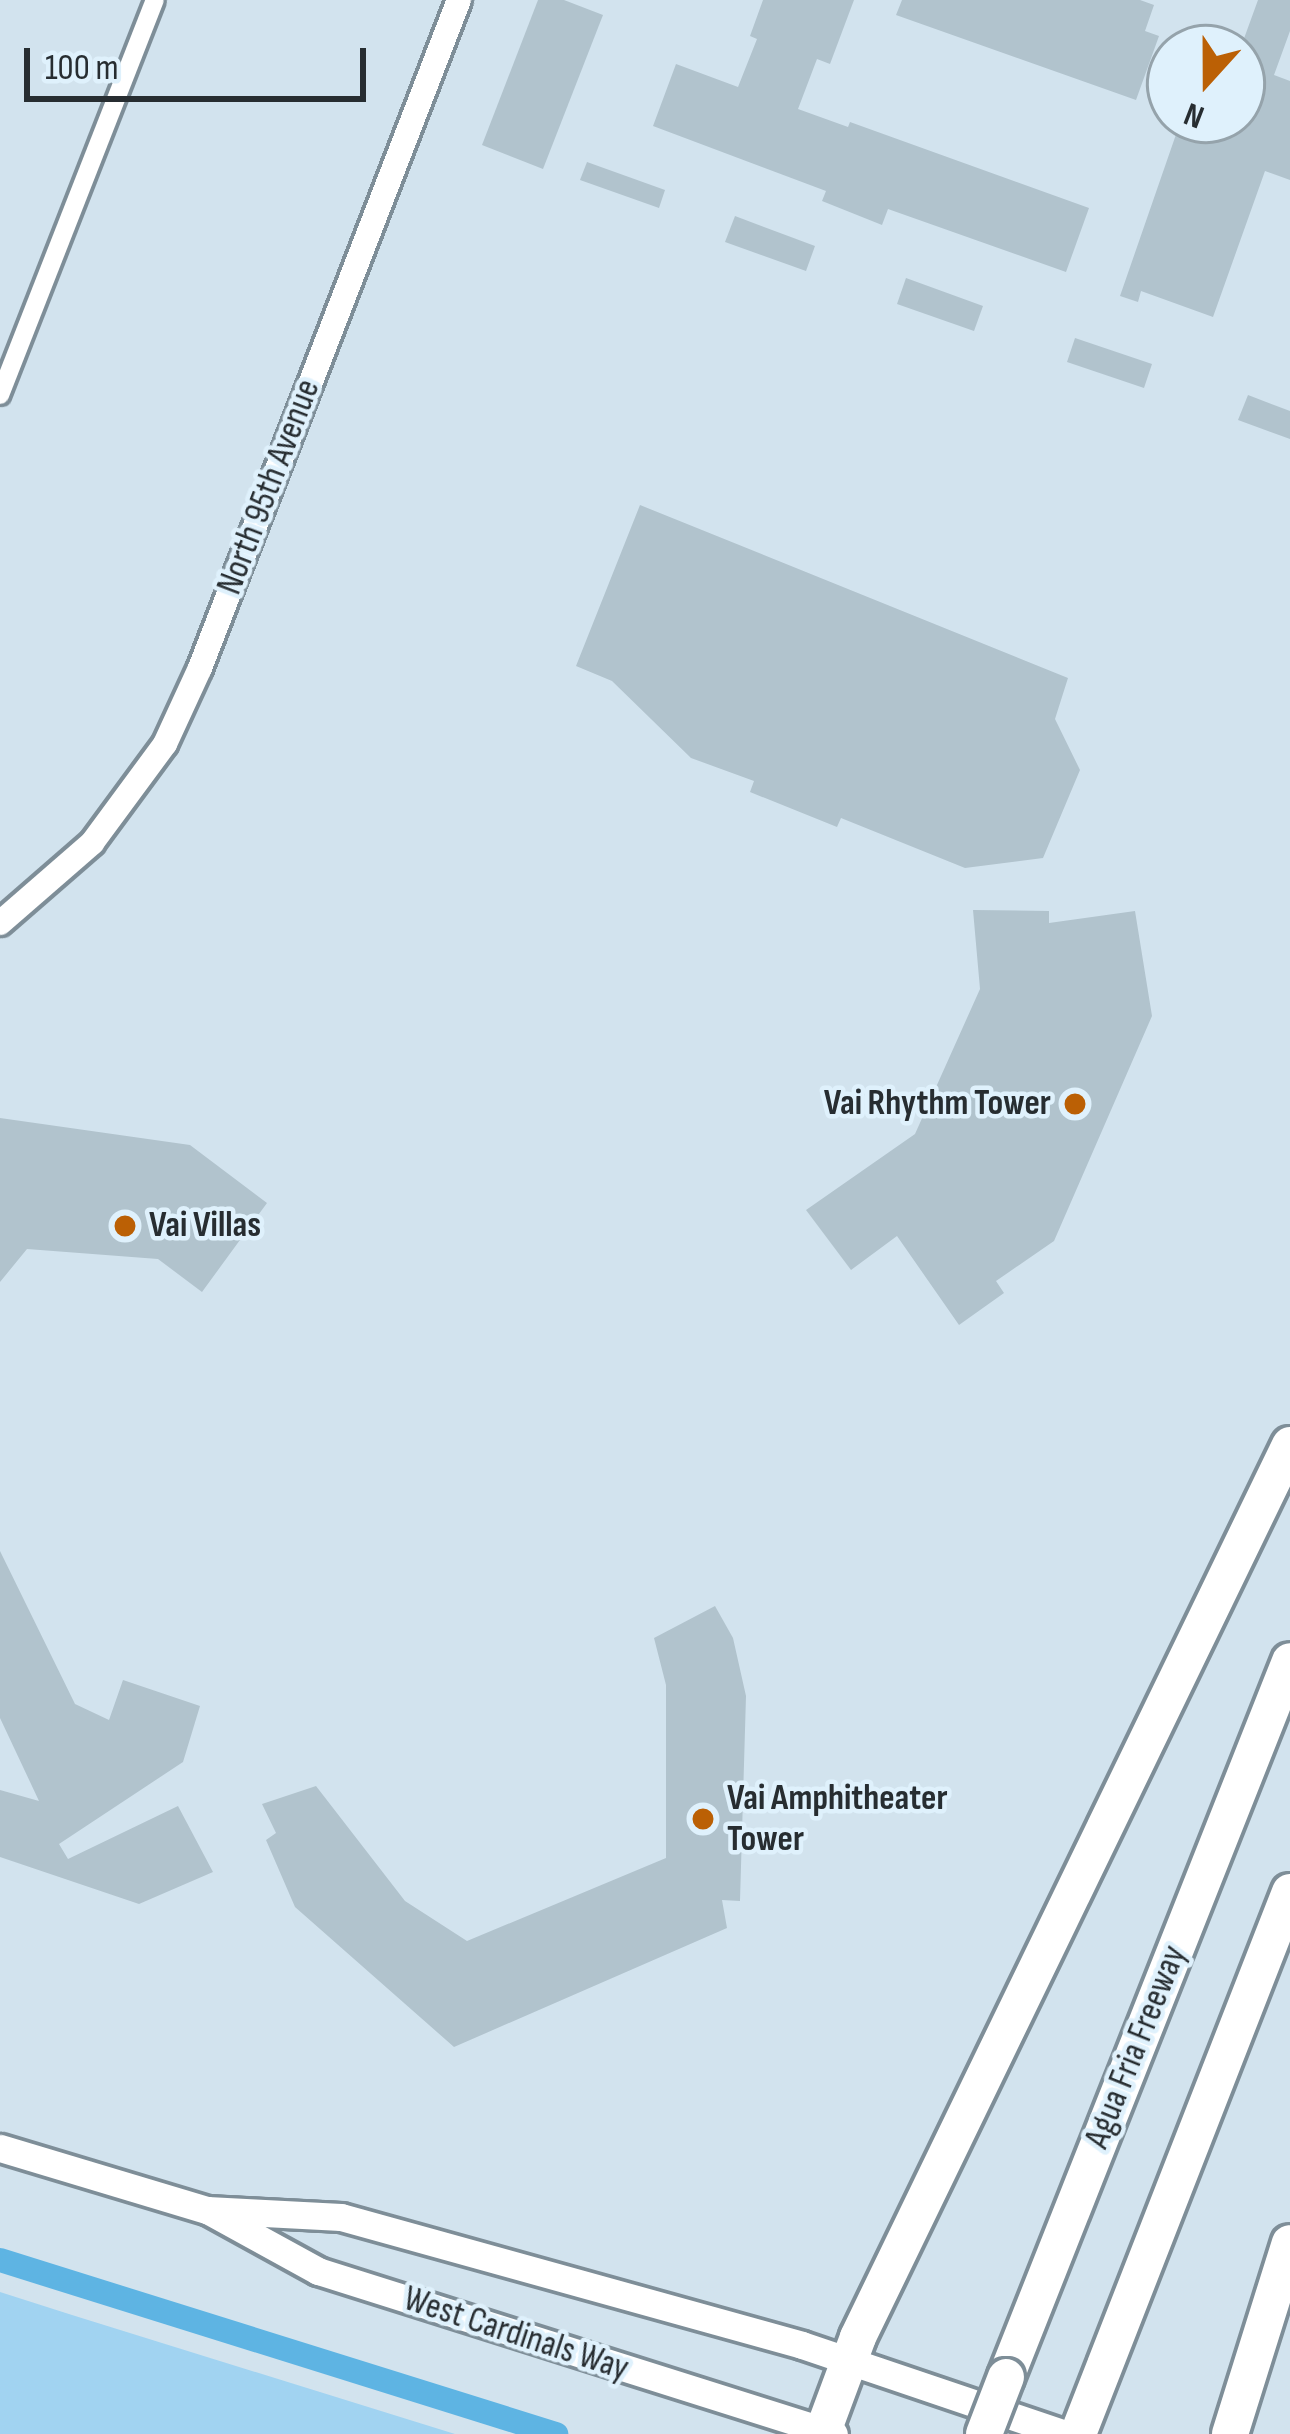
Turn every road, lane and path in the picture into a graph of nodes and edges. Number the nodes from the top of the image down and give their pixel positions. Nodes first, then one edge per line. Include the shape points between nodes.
1 (154, 0) edge
2 (459, 0) edge
3 (0, 395) edge
4 (0, 923) edge
5 (1290, 1445) edge
6 (1290, 1661) edge
7 (1290, 1892) edge
8 (0, 2148) edge
9 (207, 2210) junction
10 (1290, 2243) edge
11 (849, 2363) junction
12 (1084, 2419) edge
13 (826, 2433) edge
14 (984, 2434) edge
15 (1065, 2434) edge
16 (1230, 2434) edge

1 - 3 street
2 - 4 street, North 95th Avenue via 165,744 92,843
5 - 11 highway
6 - 14 highway, Agua Fria Freeway, bridge
7 - 12 highway
8 - 9 main road, West Cardinals Way
9 - 11 main road, West Cardinals Way via 340,2217
9 - 13 main road, West Cardinals Way via 318,2271
10 - 16 highway
11 - 13 highway
11 - 15 main road

